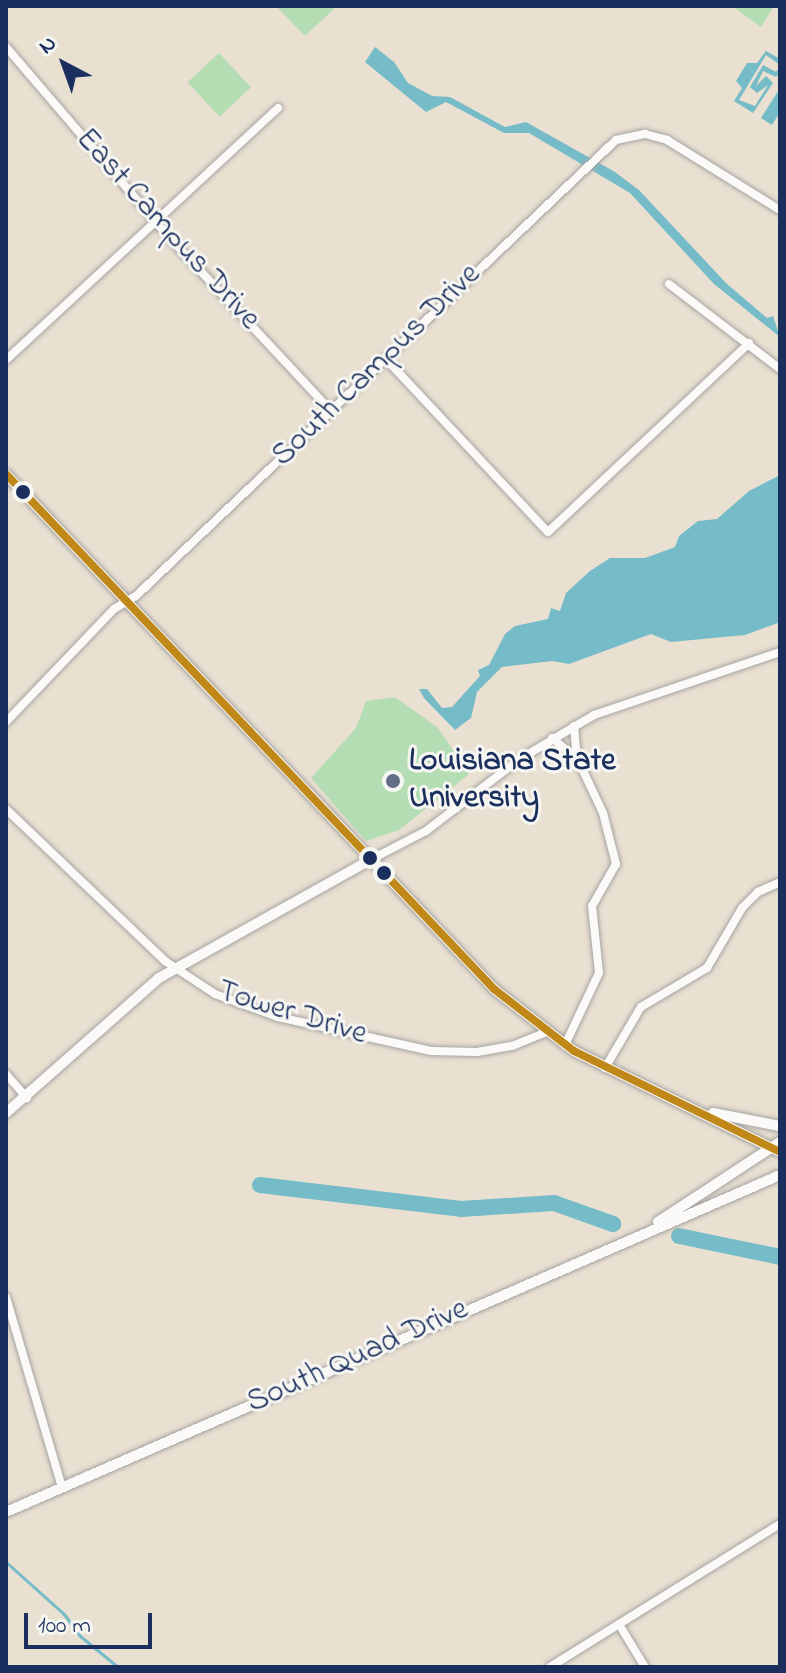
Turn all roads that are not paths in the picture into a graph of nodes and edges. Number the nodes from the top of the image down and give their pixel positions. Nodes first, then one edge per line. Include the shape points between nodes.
1 (6, 47) edge
2 (278, 108) dead end
3 (780, 210) edge
4 (156, 221) junction
5 (669, 284) dead end
6 (749, 343) junction
7 (385, 358) junction
8 (6, 360) edge
9 (780, 369) edge
10 (331, 411) junction
11 (6, 474) edge
12 (126, 602) junction
13 (780, 652) edge
14 (6, 722) edge
15 (574, 726) junction
16 (552, 738) junction
17 (578, 760) junction
18 (6, 809) edge
19 (370, 860) junction
20 (780, 882) edge
21 (174, 968) junction
22 (546, 1032) junction
23 (565, 1045) junction
24 (605, 1068) junction
25 (6, 1074) edge
26 (27, 1098) junction
27 (6, 1113) edge
28 (707, 1113) junction
29 (780, 1126) edge
30 (780, 1142) edge
31 (768, 1147) junction
32 (780, 1152) edge
33 (780, 1175) edge
34 (654, 1226) junction
35 (6, 1297) edge
36 (62, 1487) junction
37 (6, 1512) edge
38 (777, 1527) edge
39 (620, 1626) junction
40 (550, 1667) edge
41 (645, 1667) edge

1 - 4 street, East Campus Drive
2 - 4 street
3 - 7 street, South Campus Drive via 659,137 634,134 606,148
4 - 8 street
4 - 10 street, East Campus Drive
5 - 6 street
6 - 7 street via 548,532
6 - 9 street
7 - 10 street, South Campus Drive
10 - 12 street, South Campus Drive
11 - 12 street
12 - 14 street, South Campus Drive
12 - 19 street
13 - 15 street via 637,696
15 - 16 street
15 - 17 street
16 - 17 street
16 - 19 street via 426,831
17 - 23 street via 603,813 616,864 592,906 599,973
18 - 21 street, Tower Drive
19 - 21 street
19 - 22 street via 494,989
20 - 24 street via 751,898 707,968 641,1007
21 - 22 street, Tower Drive via 215,994 278,1017 431,1051 477,1052
21 - 26 street
22 - 23 street
23 - 24 street
24 - 28 street
25 - 26 street
26 - 27 street
28 - 29 street
28 - 31 street
30 - 31 street, South Quad Drive
31 - 32 street
31 - 34 street, South Quad Drive
33 - 34 street, South Quad Drive
34 - 36 street, South Quad Drive
35 - 36 street
36 - 37 street, South Quad Drive
38 - 39 street
39 - 40 street
39 - 41 street

